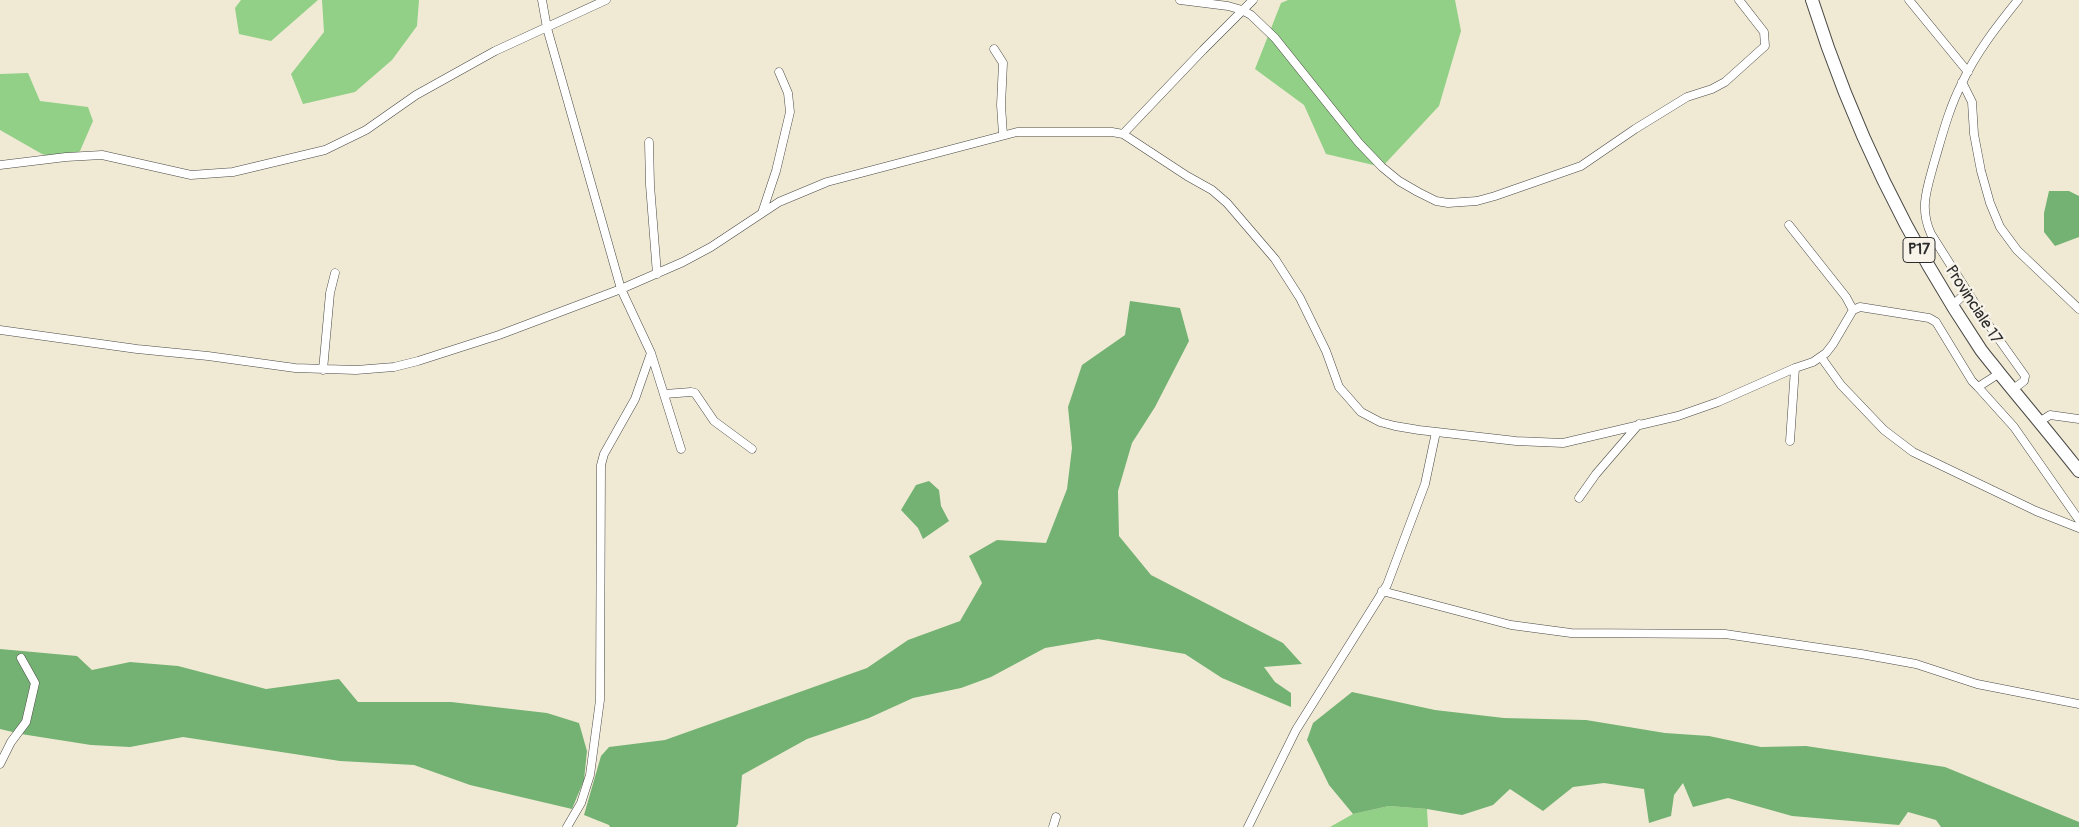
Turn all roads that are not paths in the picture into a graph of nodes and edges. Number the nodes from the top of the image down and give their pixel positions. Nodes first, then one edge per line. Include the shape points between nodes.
1 (542, 0) edge
2 (606, 0) edge
3 (1180, 0) edge
4 (1253, 0) edge
5 (1740, 0) edge
6 (1812, 0) edge
7 (1909, 0) edge
8 (2018, 0) edge
9 (1242, 10) junction
10 (547, 28) junction
11 (994, 49) dead end
12 (779, 72) dead end
13 (1968, 72) junction
14 (1962, 82) junction
15 (1123, 134) junction
16 (1003, 135) junction
17 (649, 142) dead end
18 (0, 165) edge
19 (762, 213) junction
20 (1789, 225) dead end
21 (335, 273) dead end
22 (657, 274) junction
23 (622, 289) junction
24 (1968, 291) junction
25 (1953, 305) junction
26 (2079, 309) edge
27 (1853, 310) junction
28 (0, 330) edge
29 (651, 353) junction
30 (1821, 357) junction
31 (1795, 368) junction
32 (322, 370) junction
33 (2000, 373) junction
34 (1978, 387) junction
35 (2012, 390) junction
36 (665, 394) junction
37 (2079, 419) edge
38 (2039, 422) junction
39 (1640, 424) junction
40 (1436, 432) junction
41 (1790, 441) dead end
42 (681, 449) dead end
43 (752, 449) dead end
44 (2079, 471) edge
45 (1579, 498) dead end
46 (2079, 520) edge
47 (2079, 528) edge
48 (1382, 592) junction
49 (21, 658) dead end
50 (2079, 704) edge
51 (0, 764) edge
52 (1056, 817) dead end
53 (566, 827) edge
54 (1053, 827) edge
55 (1248, 827) edge

1 - 10 street
2 - 10 street
3 - 9 street
4 - 9 street
5 - 9 street via 1764,32 1765,46 1725,82 1680,101 1581,166 1495,196 1462,203 1436,201 1393,176 1359,143 1275,38
6 - 25 main road, Provinciale 17 / P17 via 1836,74 1868,152 1924,259
7 - 13 street
8 - 13 street via 1992,32
9 - 15 street
10 - 18 street via 495,51 416,95 366,130 325,150 287,160 233,172 191,175 102,155
10 - 23 street
11 - 16 street via 1003,63
12 - 19 street via 788,93 790,112
13 - 14 street
14 - 24 street via 1940,141 1924,212 1932,234
14 - 26 street via 1972,102 1981,171 2000,227 2017,250
15 - 16 street via 1017,132
15 - 40 street via 1212,190 1276,260 1300,298 1340,386 1361,412 1380,422
16 - 19 street via 827,182
17 - 22 street
19 - 22 street via 711,247
20 - 27 street
21 - 32 street
22 - 23 street
23 - 29 street
23 - 32 street via 418,361 386,368
24 - 25 street
24 - 35 street via 2025,376 2024,381
25 - 33 main road, Provinciale 17 / P17 via 1982,352
27 - 30 street via 1834,344
27 - 34 street via 1868,307 1936,322
28 - 32 street
29 - 36 street
29 - 53 street via 635,399 601,465 600,700 590,775
30 - 31 street
30 - 47 street via 1847,392 1884,430 1913,452
31 - 39 street via 1718,402 1678,416
31 - 41 street
33 - 34 street
33 - 35 main road, Provinciale 17 / P17
34 - 46 street via 2014,427
35 - 38 main road, Provinciale 17 / P17
36 - 42 street
36 - 43 street via 695,393 714,421
37 - 38 street via 2050,415
38 - 44 main road, Provinciale 17 / P17
39 - 40 street via 1564,442 1516,441
39 - 45 street
40 - 48 street via 1426,484
48 - 50 street via 1511,626 1571,633 1724,634 1862,654 1916,664 1977,684
48 - 55 street via 1296,730
49 - 51 street via 35,683 26,722
52 - 54 street

